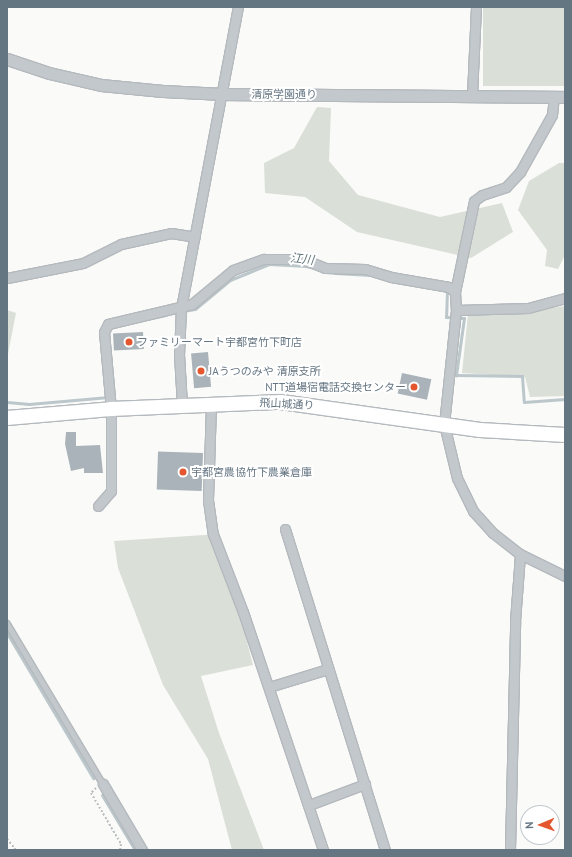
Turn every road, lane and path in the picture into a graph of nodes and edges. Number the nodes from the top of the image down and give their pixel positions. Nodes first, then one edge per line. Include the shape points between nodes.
1 (238, 7) edge
2 (476, 7) edge
3 (7, 59) edge
4 (223, 94) junction
5 (472, 95) junction
6 (560, 97) edge
7 (195, 237) junction
8 (7, 278) edge
9 (455, 292) junction
10 (565, 298) edge
11 (181, 308) junction
12 (456, 310) junction
13 (211, 404) junction
14 (182, 405) junction
15 (111, 409) junction
16 (7, 418) edge
17 (444, 424) junction
18 (565, 435) edge
19 (98, 506) dead end
20 (285, 529) dead end
21 (520, 554) junction
22 (565, 576) edge
23 (7, 623) edge
24 (328, 669) junction
25 (269, 687) junction
26 (103, 784) junction
27 (365, 784) junction
28 (309, 805) junction
29 (7, 839) edge
30 (16, 850) edge
31 (120, 850) edge
32 (142, 850) edge
33 (323, 850) edge
34 (385, 850) edge
35 (510, 850) edge

1 - 4 street
2 - 5 street
3 - 4 street, 清原学園通り via 49,74 101,84
4 - 5 street, 清原学園通り
4 - 7 street
5 - 6 street, 清原学園通り
6 - 9 street via 520,172 506,187 482,195 474,201
7 - 8 street via 171,233 121,244 83,263
7 - 11 street
9 - 11 street via 449,287 390,278 365,269 325,268 303,259 264,259 233,270 192,304
9 - 12 street
10 - 12 street via 522,309
11 - 14 street via 179,354
11 - 15 street via 108,324 104,332
12 - 17 street
13 - 14 highway, 飛山城通り
13 - 17 highway, 飛山城通り via 309,404
13 - 25 street via 208,500 213,534
14 - 15 highway, 飛山城通り
15 - 16 highway, 飛山城通り
15 - 19 street via 110,491
17 - 18 highway, 飛山城通り via 480,430
17 - 21 street via 457,478 473,511 493,533
20 - 24 street
21 - 22 street
21 - 35 street via 514,621
23 - 26 lane
24 - 25 street
24 - 27 street
25 - 28 street
26 - 31 path via 91,793 121,844
26 - 32 street
27 - 28 street
27 - 34 street
28 - 33 street
29 - 30 path

